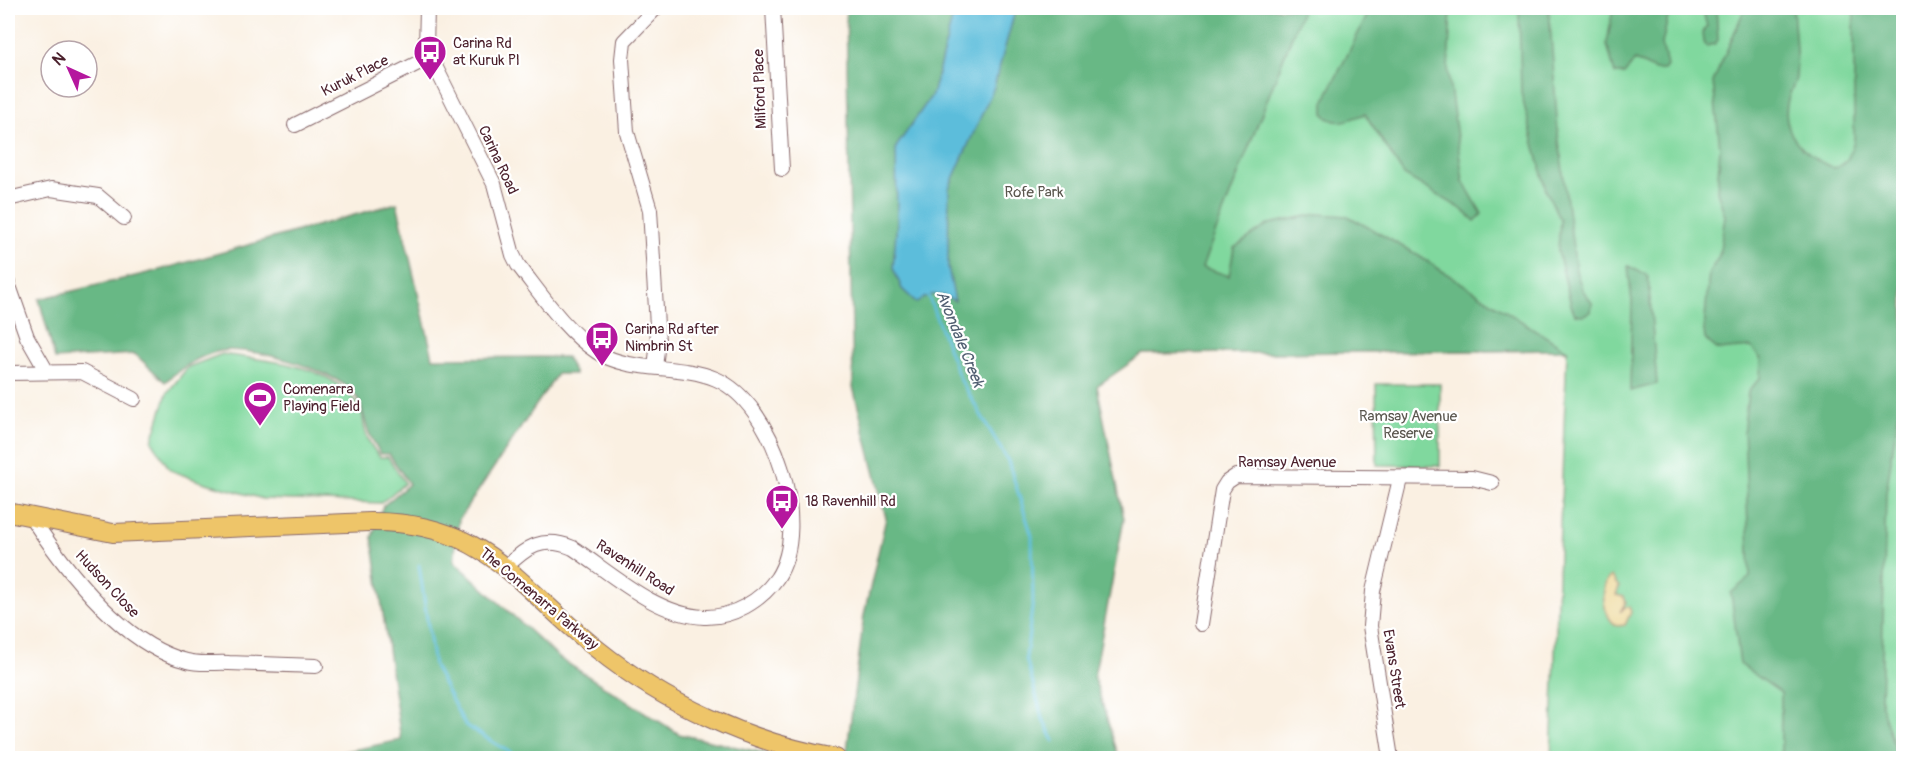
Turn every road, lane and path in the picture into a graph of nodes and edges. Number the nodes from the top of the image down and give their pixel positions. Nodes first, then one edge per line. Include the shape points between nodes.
1 (427, 8) edge
2 (656, 8) edge
3 (773, 8) edge
4 (430, 57) junction
5 (295, 125) dead end
6 (782, 169) dead end
7 (8, 199) edge
8 (124, 218) dead end
9 (8, 283) edge
10 (585, 344) joint
11 (655, 368) junction
12 (47, 372) junction
13 (8, 373) edge
14 (134, 399) dead end
15 (1400, 479) junction
16 (1492, 483) dead end
17 (8, 512) edge
18 (31, 517) junction
19 (506, 568) junction
20 (1201, 624) dead end
21 (316, 666) dead end
22 (836, 759) edge
23 (1391, 759) edge

1 - 4 street, Carina Road via 425,36
2 - 11 street via 624,41 622,59 627,132 650,210
3 - 6 street, Milford Place
4 - 5 street, Kuruk Place
4 - 10 street, Carina Road via 494,184 513,255 537,290
7 - 8 street via 51,189 98,196
9 - 12 street via 27,337
10 - 11 street, Ravenhill Road via 616,361
11 - 19 street, Ravenhill Road via 716,380 742,399 764,431 783,477 792,532 789,552 772,585 744,607 707,617 670,610 562,544 532,545
12 - 13 street
12 - 14 street via 90,374
15 - 16 street, Ramsay Avenue via 1472,478
15 - 20 street, Ramsay Avenue via 1236,476 1227,482 1222,490
15 - 23 street, Evans Street via 1373,591 1370,626
17 - 18 main road, The Comenarra Parkway
18 - 19 main road, The Comenarra Parkway via 82,528 136,533 413,523 464,540
18 - 21 street, Hudson Close via 50,546 111,616 166,656 190,662
19 - 22 main road, The Comenarra Parkway via 597,649 660,691 738,730 777,745

